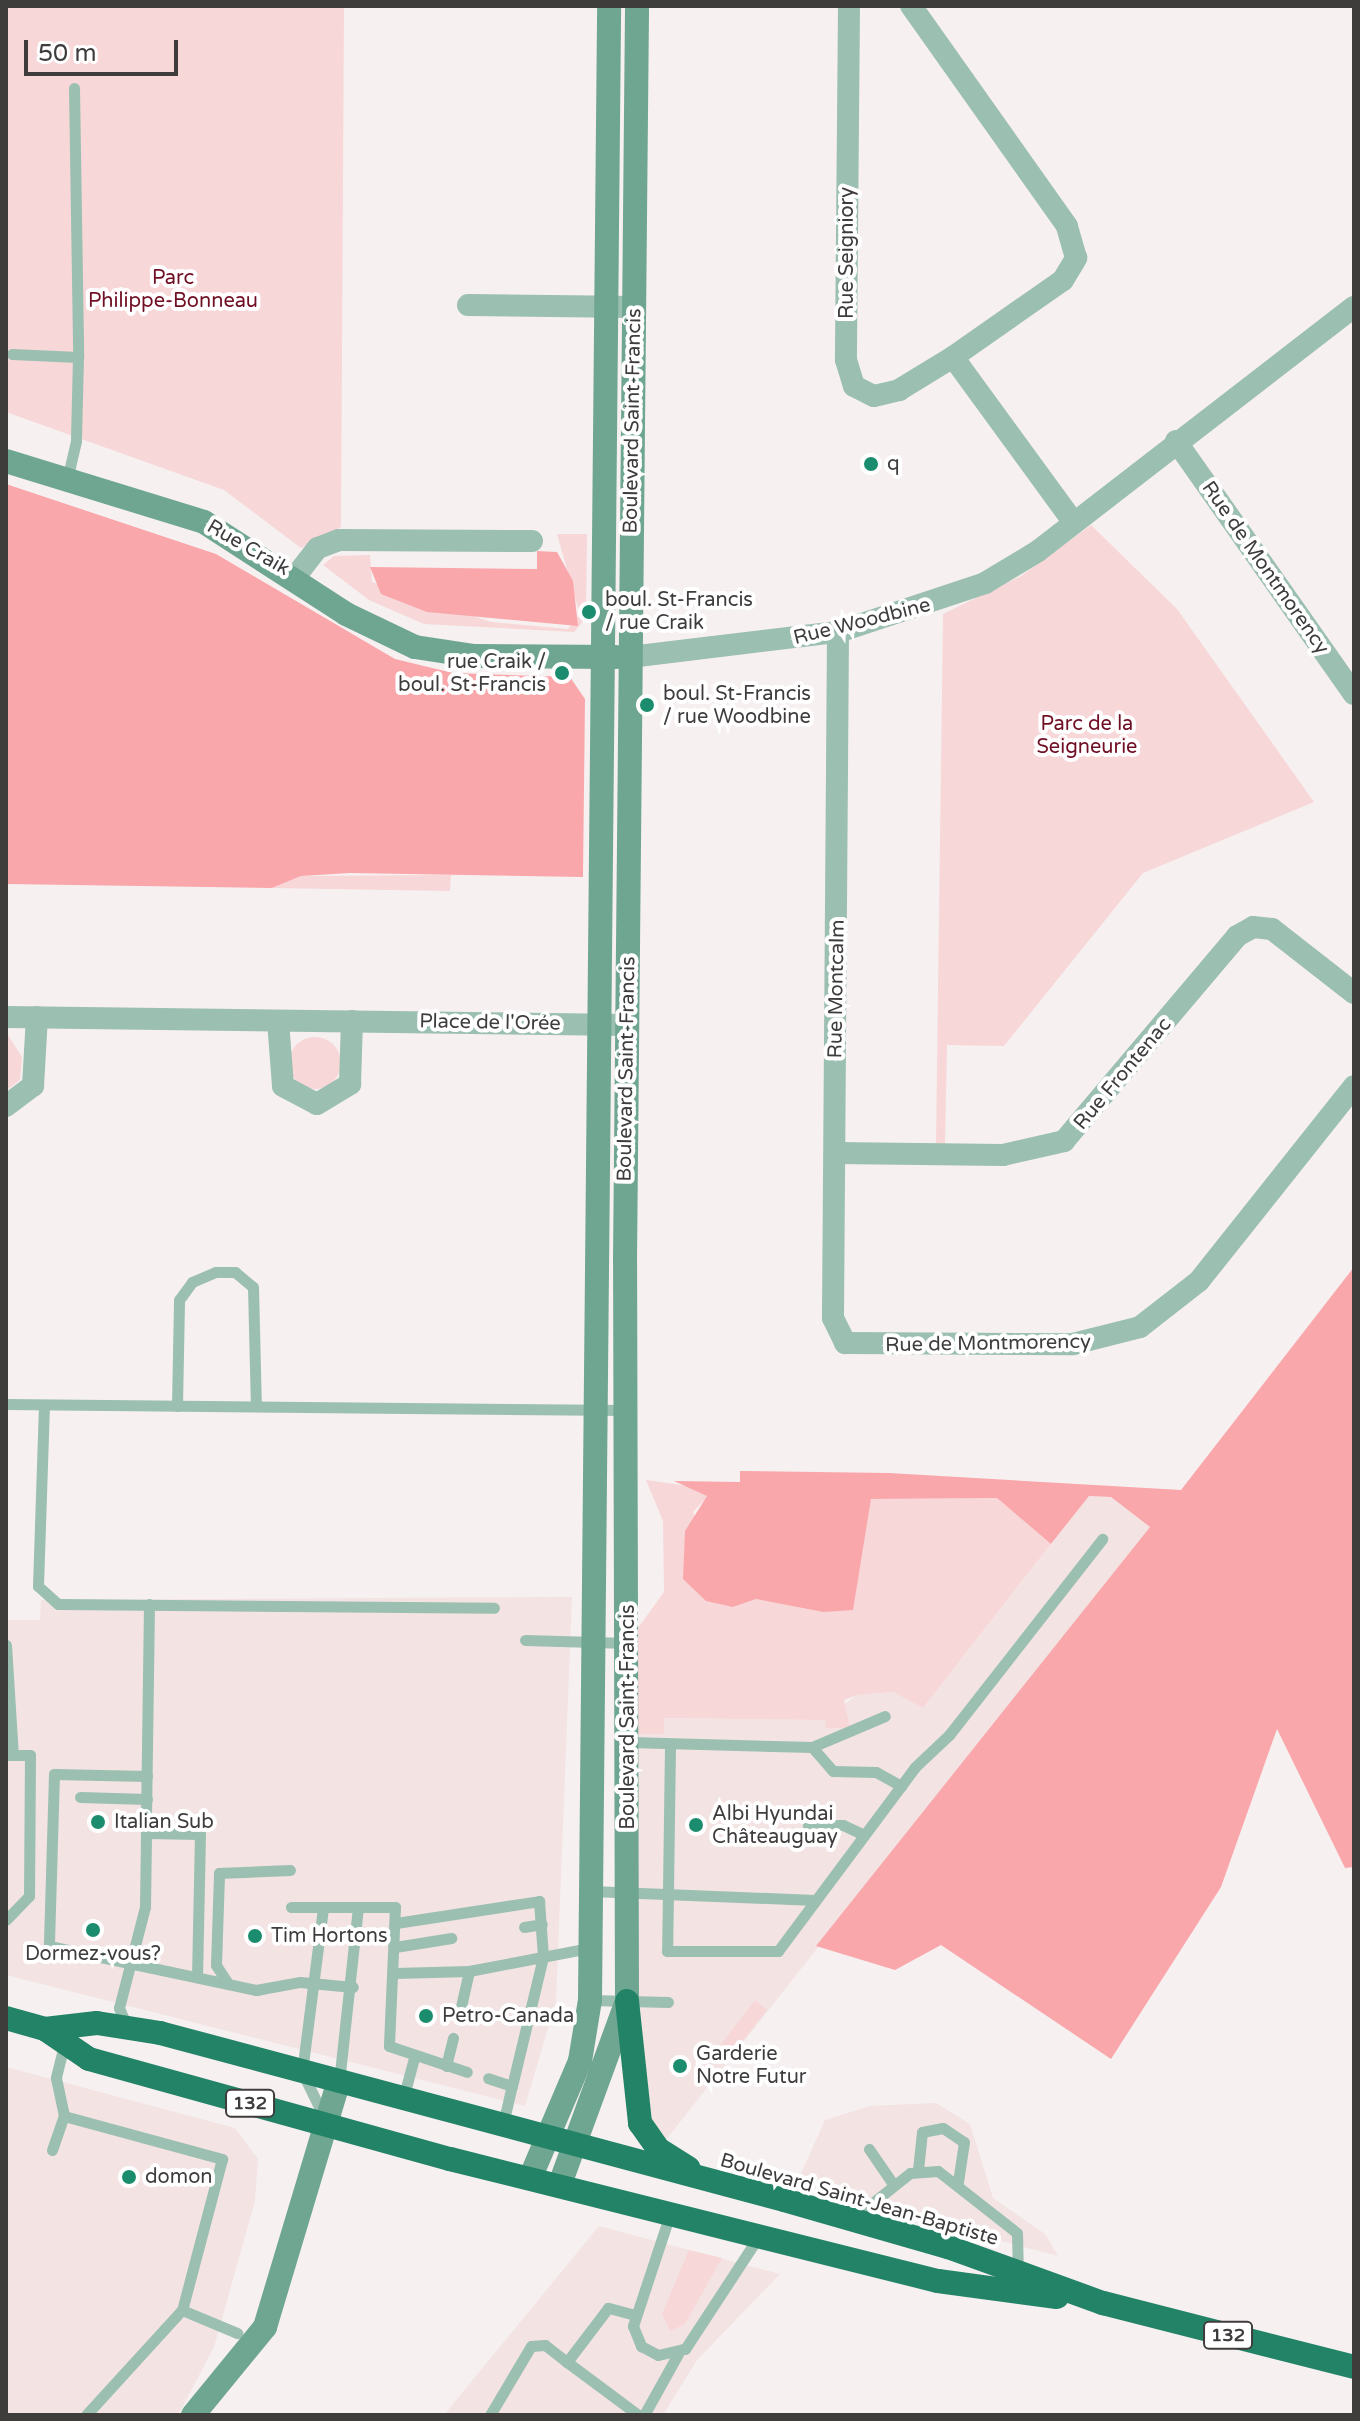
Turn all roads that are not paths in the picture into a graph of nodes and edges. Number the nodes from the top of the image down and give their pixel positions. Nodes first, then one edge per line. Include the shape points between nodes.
1 (609, 6) edge
2 (637, 6) edge
3 (849, 6) edge
4 (911, 6) edge
5 (74, 88) dead end
6 (468, 305) dead end
7 (605, 306) junction
8 (634, 307) junction
9 (1354, 307) edge
10 (12, 354) dead end
11 (78, 357) junction
12 (953, 357) junction
13 (1176, 441) junction
14 (6, 461) edge
15 (67, 480) junction
16 (1074, 523) junction
17 (532, 541) dead end
18 (295, 577) junction
19 (838, 632) junction
20 (602, 657) junction
21 (630, 657) junction
22 (1354, 694) edge
23 (1354, 993) edge
24 (6, 1017) edge
25 (37, 1017) junction
26 (278, 1021) junction
27 (352, 1021) junction
28 (599, 1025) junction
29 (627, 1025) junction
30 (1354, 1086) edge
31 (6, 1106) edge
32 (835, 1153) junction
33 (845, 1343) joint
34 (6, 1404) edge
35 (44, 1405) junction
36 (177, 1406) junction
37 (256, 1406) junction
38 (594, 1410) junction
39 (626, 1410) junction
40 (1102, 1539) dead end
41 (149, 1604) junction
42 (494, 1608) dead end
43 (525, 1640) dead end
44 (592, 1642) junction
45 (629, 1643) junction
46 (6, 1645) edge
47 (885, 1716) dead end
48 (629, 1742) junction
49 (670, 1746) junction
50 (812, 1747) junction
51 (10, 1755) edge
52 (147, 1776) junction
53 (901, 1786) junction
54 (80, 1797) dead end
55 (147, 1799) junction
56 (808, 1825) dead end
57 (146, 1833) junction
58 (864, 1835) junction
59 (290, 1870) dead end
60 (628, 1887) junction
61 (591, 1891) junction
62 (668, 1891) junction
63 (815, 1900) junction
64 (291, 1907) dead end
65 (323, 1908) junction
66 (358, 1908) junction
67 (6, 1920) edge
68 (396, 1923) junction
69 (542, 1924) junction
70 (524, 1927) dead end
71 (451, 1938) dead end
72 (395, 1947) junction
73 (590, 1948) junction
74 (543, 1957) junction
75 (131, 1964) junction
76 (469, 1971) junction
77 (395, 1973) junction
78 (197, 1975) junction
79 (317, 1982) junction
80 (228, 1983) junction
81 (353, 1987) junction
82 (590, 2000) junction
83 (627, 2001) junction
84 (668, 2002) dead end
85 (460, 2011) dead end
86 (7, 2022) edge
87 (129, 2030) junction
88 (60, 2032) junction
89 (453, 2038) dead end
90 (414, 2058) junction
91 (446, 2066) junction
92 (302, 2072) junction
93 (467, 2072) dead end
94 (488, 2078) dead end
95 (338, 2083) junction
96 (512, 2086) junction
97 (403, 2099) junction
98 (64, 2116) junction
99 (327, 2125) junction
100 (503, 2126) junction
101 (554, 2128) junction
102 (580, 2135) junction
103 (869, 2149) dead end
104 (52, 2150) dead end
105 (918, 2170) junction
106 (531, 2176) junction
107 (708, 2180) junction
108 (958, 2182) junction
109 (560, 2184) junction
110 (893, 2184) junction
111 (669, 2217) junction
112 (851, 2222) junction
113 (757, 2239) junction
114 (1016, 2282) junction
115 (182, 2310) junction
116 (635, 2315) junction
117 (237, 2333) dead end
118 (678, 2354) junction
119 (567, 2362) junction
120 (1354, 2367) edge
121 (86, 2415) edge
122 (193, 2415) edge
123 (490, 2415) edge
124 (641, 2415) edge

1 - 7 street, Boulevard Saint-Francis
2 - 8 street, Boulevard Saint-Francis
3 - 12 street, Rue Seigniory via 850,379 866,394 891,393
4 - 12 street, Rue Seigniory via 1076,250 1063,280
5 - 11 lane
6 - 7 street
7 - 8 street
7 - 20 street, Boulevard Saint-Francis
8 - 21 street, Boulevard Saint-Francis
9 - 13 street, Rue Woodbine
10 - 11 lane
11 - 15 lane via 76,441
12 - 16 street
13 - 16 street, Rue Woodbine
13 - 22 street, Rue de Montmorency
14 - 15 street, Rue Craik
15 - 18 street, Rue Craik via 192,517
16 - 19 street, Rue Woodbine via 958,596
17 - 18 street, Rue Craik via 339,540 318,548
18 - 20 street, Rue Woodbine via 377,632 415,647
19 - 21 street, Rue Woodbine
19 - 32 street, Rue Montcalm
20 - 21 street, Rue Woodbine
20 - 28 street, Boulevard Saint-Francis
21 - 29 street, Boulevard Saint-Francis
23 - 32 street, Rue Frontenac via 1272,929 1253,927 1237,936 1064,1141 1012,1154
24 - 25 street, Place de l'Orée
25 - 26 street, Place de l'Orée
25 - 31 street via 33,1086
26 - 27 street, Place de l'Orée
26 - 27 street via 283,1086 317,1104 350,1084
27 - 28 street, Place de l'Orée
28 - 29 street, Place de l'Orée
28 - 38 street, Boulevard Saint-Francis
29 - 39 street, Boulevard Saint-Francis
30 - 33 street, Rue de Montmorency via 1199,1281 1140,1327 1073,1344
32 - 33 street, Rue Montcalm via 833,1318
34 - 35 lane
35 - 36 lane
35 - 41 lane via 38,1586 58,1604
36 - 37 lane
36 - 37 lane via 179,1300 192,1282 215,1272 235,1272 253,1287
37 - 38 lane
38 - 39 lane
38 - 44 street, Boulevard Saint-Francis
39 - 45 street, Boulevard Saint-Francis
40 - 53 lane via 949,1735
41 - 42 lane
41 - 52 lane
43 - 44 lane
44 - 45 lane
44 - 61 street, Boulevard Saint-Francis
45 - 48 street, Boulevard Saint-Francis
46 - 51 lane
47 - 50 lane
48 - 49 lane
48 - 60 street, Boulevard Saint-Francis
49 - 50 lane
49 - 62 lane
50 - 53 lane via 833,1771 876,1772
51 - 67 lane via 30,1755 29,1896
52 - 55 lane
52 - 75 lane via 54,1774 49,1946
53 - 58 lane
54 - 55 lane
55 - 57 lane
56 - 58 lane via 843,1825
57 - 75 lane via 145,1907
57 - 78 lane via 200,1834
58 - 63 lane
59 - 80 lane via 219,1873 216,1965
60 - 61 lane
60 - 62 lane
60 - 83 street, Boulevard Saint-Francis
61 - 73 street, Boulevard Saint-Francis
62 - 63 lane
62 - 63 lane via 667,1951 773,1953
64 - 65 lane
65 - 66 lane
65 - 79 lane
66 - 68 lane via 395,1907
66 - 81 lane
68 - 69 lane via 539,1901
68 - 72 lane
69 - 70 lane
69 - 74 lane
71 - 72 lane
72 - 77 lane
73 - 74 lane
73 - 82 street, Boulevard Saint-Francis
74 - 76 lane
74 - 96 lane
75 - 78 lane
75 - 87 lane via 119,2008
76 - 77 lane
76 - 85 lane
77 - 90 lane via 389,2046
78 - 80 lane
79 - 80 lane via 270,1992
79 - 81 lane
79 - 92 lane
81 - 95 lane
82 - 83 lane
82 - 101 street, Boulevard Saint-Francis via 580,2061
83 - 84 lane
83 - 102 street, Boulevard Saint-Francis
83 - 107 highway via 640,2123 658,2149
86 - 88 highway, Boulevard Saint-Jean-Baptiste / 132
87 - 88 highway, Boulevard Saint-Jean-Baptiste / 132
87 - 92 highway, Boulevard Saint-Jean-Baptiste / 132
88 - 98 lane via 56,2078
88 - 99 highway, Boulevard Saint-Jean-Baptiste / 132 via 89,2059
89 - 91 lane
90 - 91 lane
90 - 97 lane
91 - 93 lane
92 - 95 highway, Boulevard Saint-Jean-Baptiste / 132
92 - 99 lane
94 - 96 lane
95 - 97 highway, Boulevard Saint-Jean-Baptiste / 132
95 - 99 street
96 - 100 lane
97 - 100 highway, Boulevard Saint-Jean-Baptiste / 132
98 - 104 lane
98 - 115 lane via 222,2159
99 - 106 highway, Boulevard Saint-Jean-Baptiste / 132
99 - 122 street via 265,2327
100 - 101 highway, Boulevard Saint-Jean-Baptiste / 132
101 - 102 highway, Boulevard Saint-Jean-Baptiste / 132
101 - 106 street, Boulevard Saint-Francis
102 - 107 highway, Boulevard Saint-Jean-Baptiste / 132
102 - 109 street, Boulevard Saint-Francis
103 - 110 lane
105 - 108 lane
105 - 108 lane via 922,2132 943,2128 964,2142
105 - 110 lane
106 - 109 highway, Boulevard Saint-Jean-Baptiste / 132
107 - 112 highway, Boulevard Saint-Jean-Baptiste / 132
108 - 114 lane via 1017,2233
109 - 111 highway, Boulevard Saint-Jean-Baptiste / 132
110 - 112 lane via 862,2204
111 - 113 highway, Boulevard Saint-Jean-Baptiste / 132
111 - 116 lane
112 - 114 highway, Boulevard Saint-Jean-Baptiste / 132
113 - 114 highway, Boulevard Saint-Jean-Baptiste / 132
113 - 118 lane
114 - 120 highway, Boulevard Saint-Jean-Baptiste / 132
115 - 117 lane
115 - 121 lane
116 - 118 lane via 641,2346
116 - 119 lane via 608,2308
118 - 124 lane
119 - 123 lane via 545,2345 531,2346
119 - 124 lane

